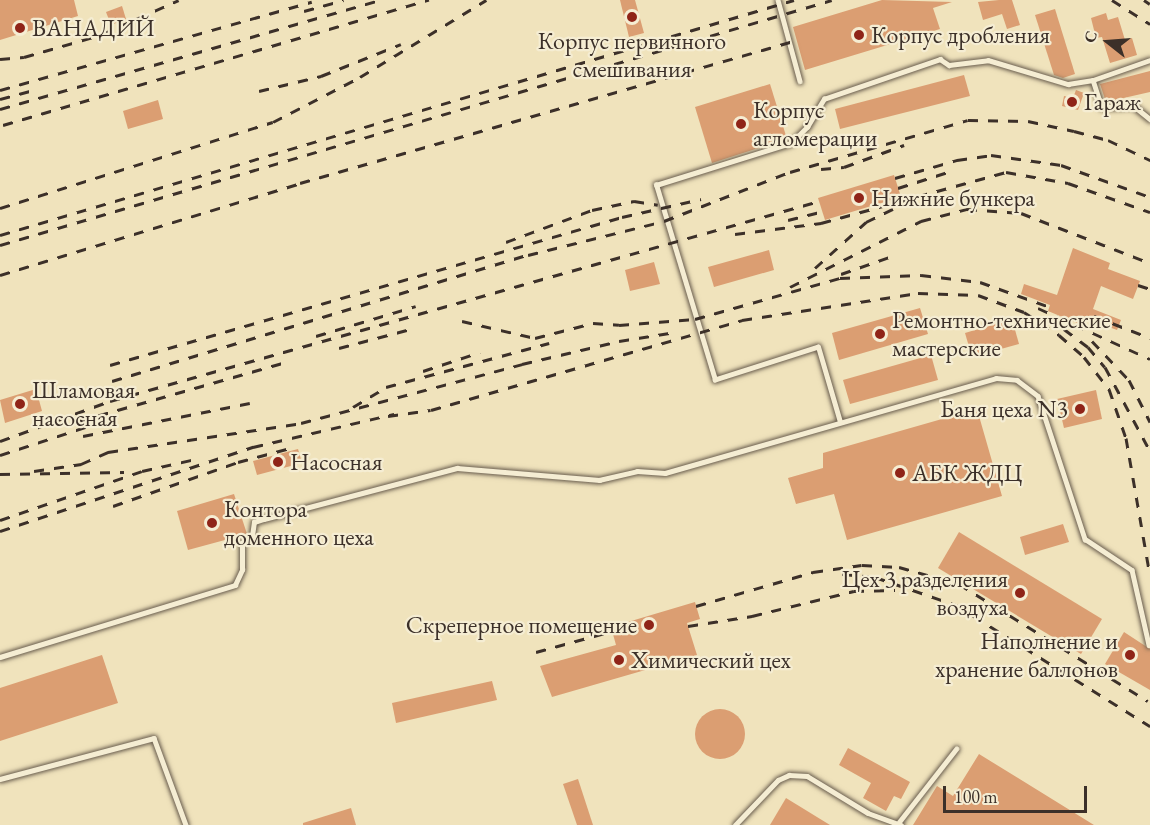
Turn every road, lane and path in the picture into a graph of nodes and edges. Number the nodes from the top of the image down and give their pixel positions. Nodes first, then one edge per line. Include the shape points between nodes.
1 (778, 0) edge
2 (1150, 60) edge
3 (1093, 80) junction
4 (800, 81) dead end
5 (1150, 119) edge
6 (840, 422) junction
7 (1149, 645) edge
8 (0, 657) edge
9 (956, 749) dead end
10 (0, 780) edge
11 (900, 824) edge
12 (186, 825) edge
13 (735, 825) edge

1 - 4 lane
2 - 3 lane
3 - 5 lane via 1102,106 1134,106
3 - 6 lane via 1068,84 988,60 949,65 940,59 824,99 807,127 791,143 656,185 667,233 715,380 818,347
6 - 7 lane via 996,378 1027,385 1038,396 1085,539 1132,570
6 - 8 lane via 665,472 637,471 599,480 457,468 264,519 254,522 252,536 242,543 242,570 235,585
9 - 11 lane
10 - 12 lane via 154,738
11 - 13 lane via 868,813 807,776 789,775 778,780

